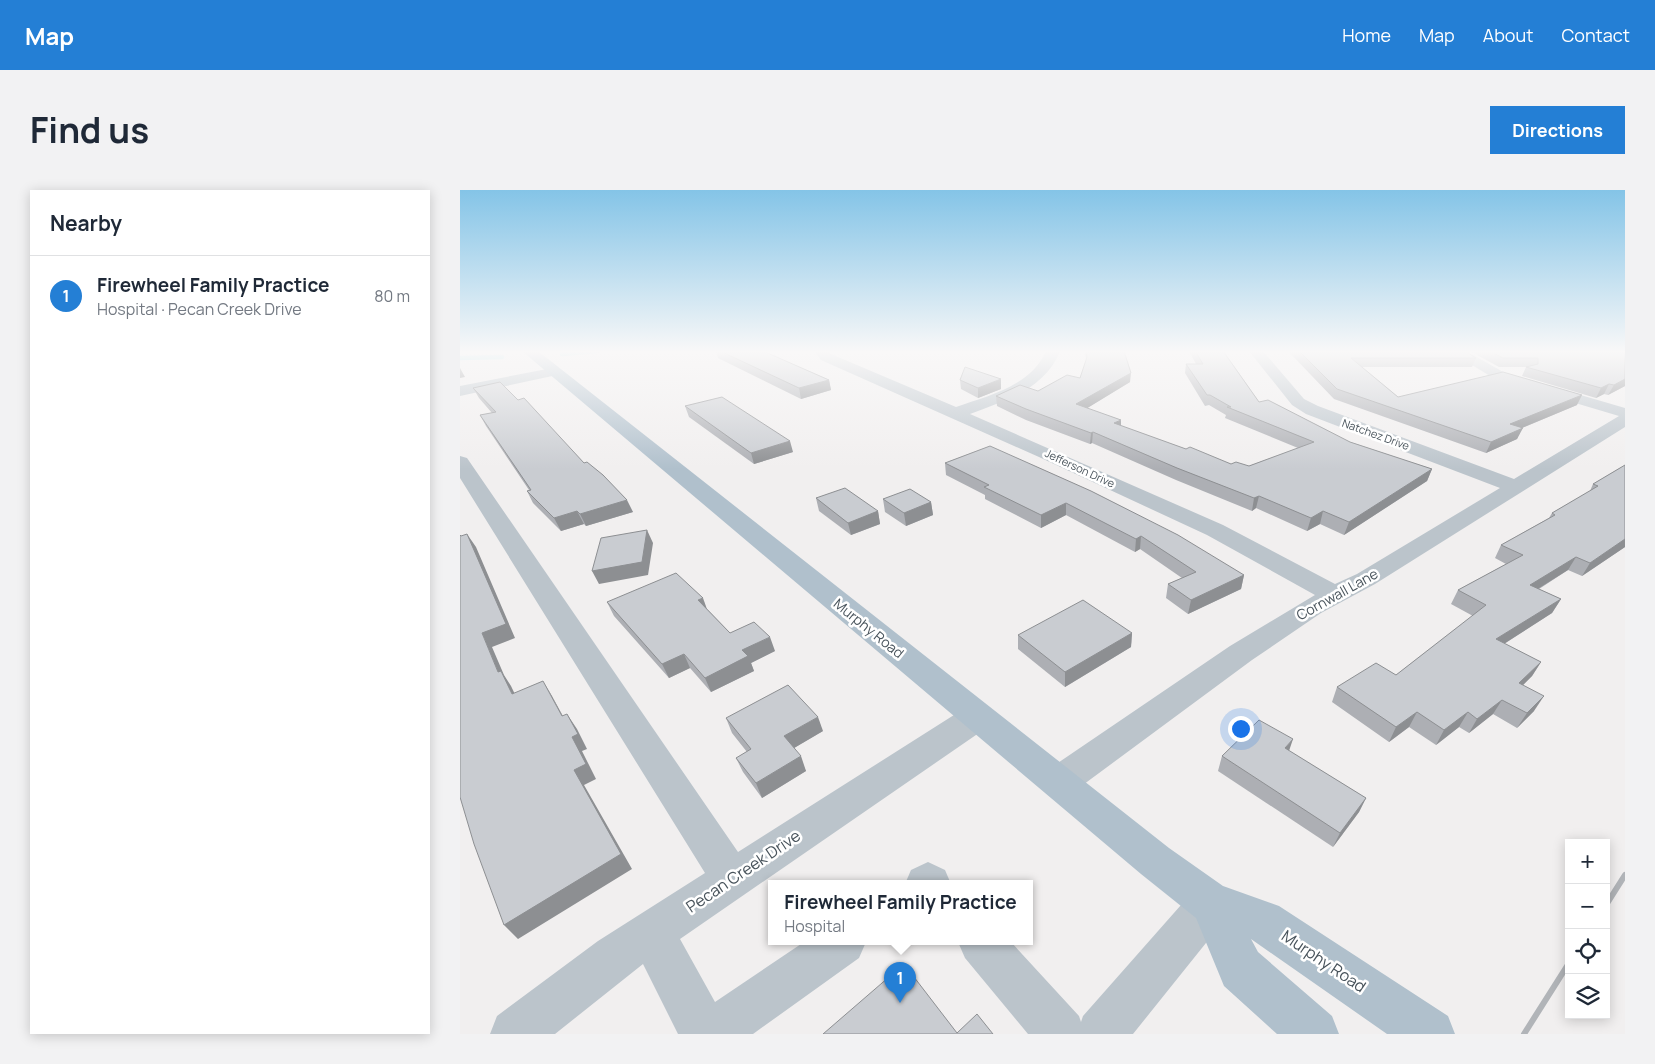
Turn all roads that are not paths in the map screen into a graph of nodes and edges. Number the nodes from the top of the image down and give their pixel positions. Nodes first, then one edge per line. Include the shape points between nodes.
1 (575, 390) edge
2 (904, 390) edge
3 (1012, 390) edge
4 (1288, 390) edge
5 (1544, 390) edge
6 (956, 413) junction
7 (1625, 413) edge
8 (1625, 420) edge
9 (460, 462) edge
10 (1516, 487) junction
11 (1335, 595) junction
12 (977, 717) junction
13 (1059, 782) junction
14 (732, 878) junction
15 (1211, 903) junction
16 (651, 932) junction
17 (839, 945) edge
18 (983, 945) edge
19 (514, 1034) edge
20 (705, 1034) edge
21 (711, 1034) edge
22 (1062, 1034) edge
23 (1101, 1034) edge
24 (1314, 1034) edge
25 (1430, 1034) edge

1 - 12 main road, Murphy Road
2 - 6 street, Jefferson Drive
3 - 6 street
4 - 10 street, Natchez Drive via 1298,402 1312,410
5 - 7 street
6 - 11 street, Jefferson Drive via 1215,530
8 - 10 street, Cornwall Lane
9 - 14 street
10 - 11 street, Cornwall Lane via 1366,580
11 - 13 street, Cornwall Lane via 1241,653
12 - 13 main road, Murphy Road
12 - 14 street, Pecan Creek Drive
13 - 15 main road, Murphy Road
14 - 16 street, Pecan Creek Drive
15 - 23 street
15 - 24 main road, Murphy Road via 1241,969
15 - 25 main road, Murphy Road via 1264,921
16 - 19 street, Pecan Creek Drive
16 - 20 street
17 - 21 street
18 - 22 street

